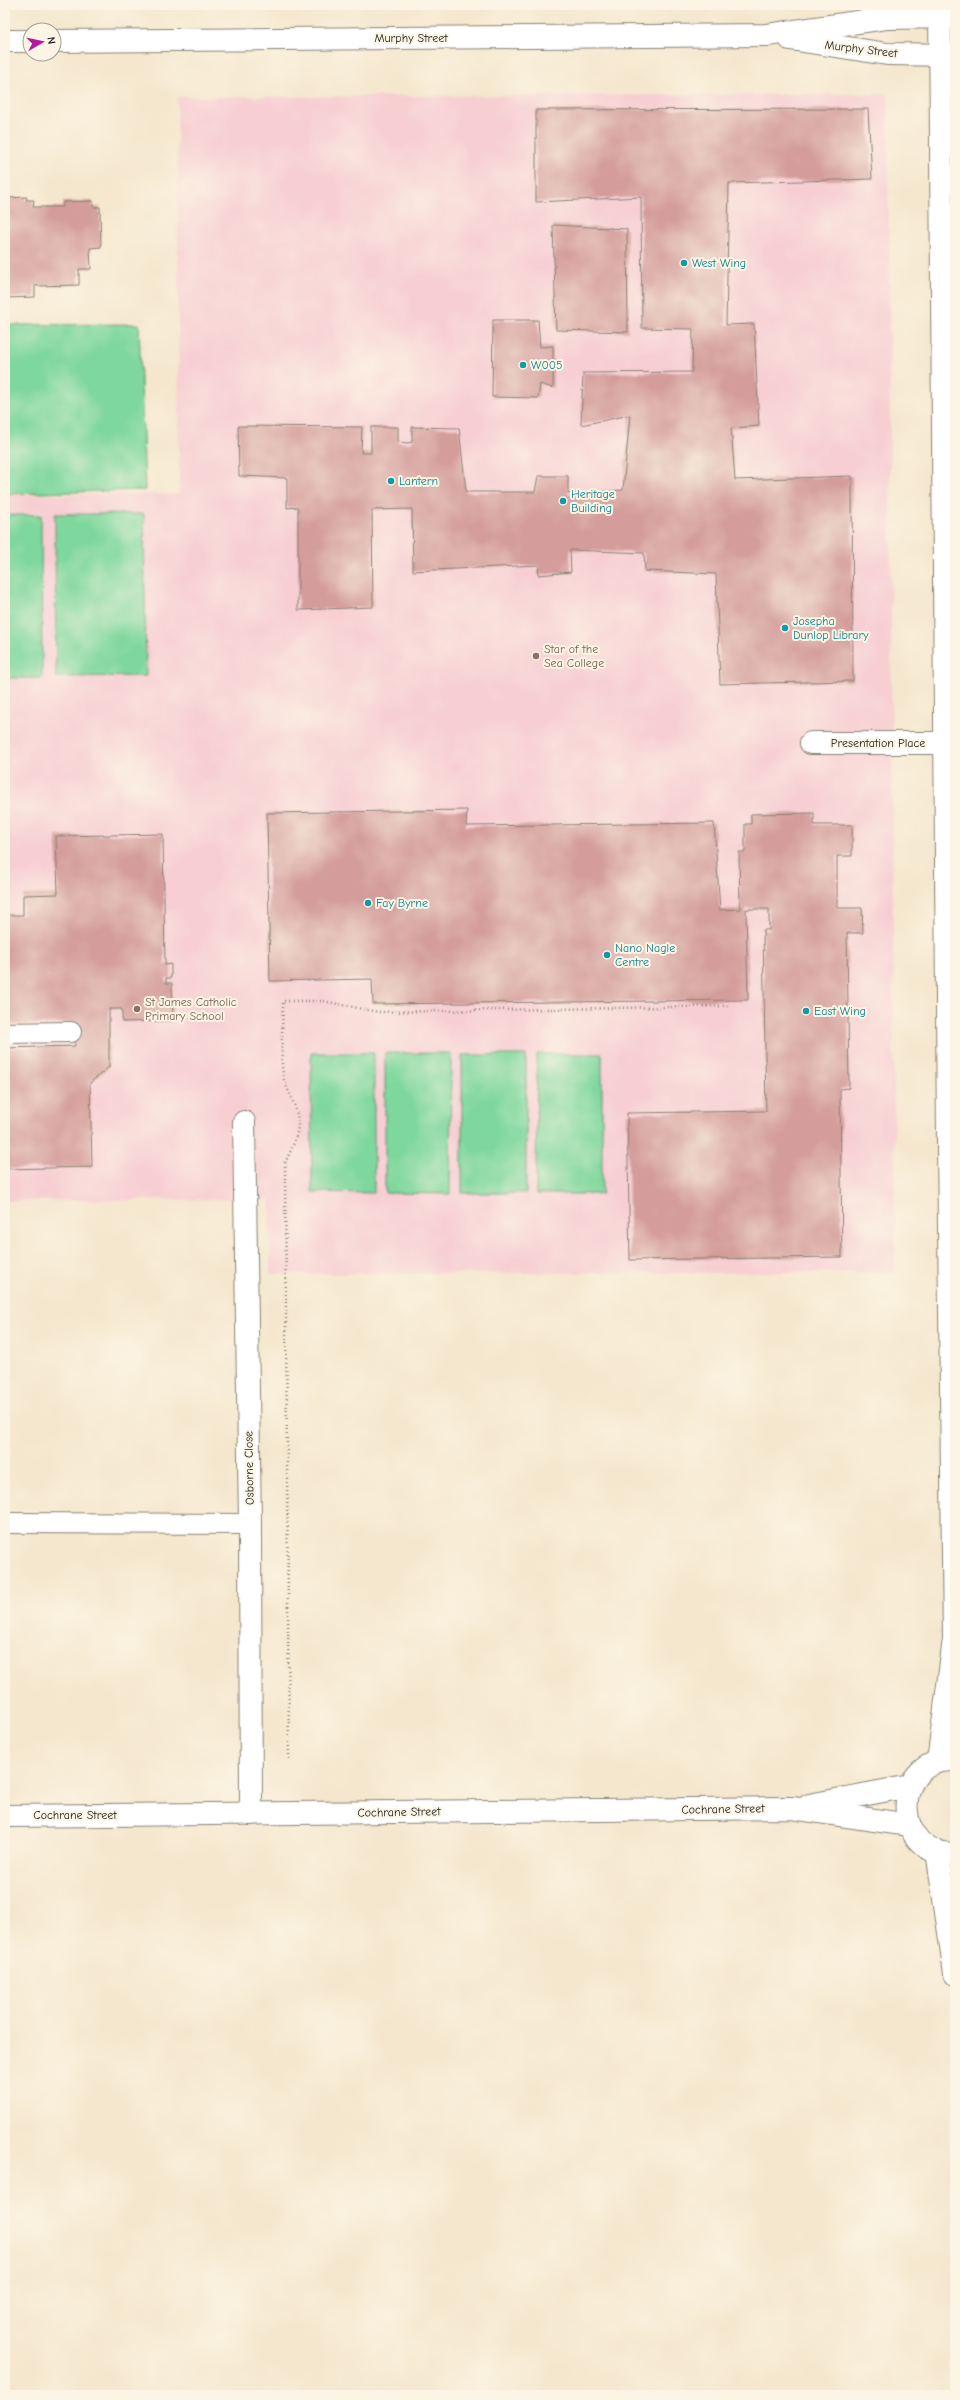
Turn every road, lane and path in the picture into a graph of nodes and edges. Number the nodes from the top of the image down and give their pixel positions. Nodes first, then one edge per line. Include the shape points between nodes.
1 (945, 13) edge
2 (767, 35) junction
3 (62, 40) edge
4 (5, 41) edge
5 (22, 41) edge
6 (948, 55) edge
7 (810, 743) dead end
8 (950, 743) edge
9 (729, 1006) dead end
10 (71, 1032) dead end
11 (5, 1033) edge
12 (244, 1122) dead end
13 (5, 1523) edge
14 (250, 1524) junction
15 (955, 1641) edge
16 (289, 1759) dead end
17 (947, 1761) edge
18 (910, 1786) junction
19 (792, 1808) junction
20 (251, 1814) junction
21 (5, 1816) edge
22 (909, 1825) junction
23 (946, 1852) edge
24 (955, 1974) edge

1 - 2 street, Murphy Street via 886,18
1 - 6 street
2 - 3 street, Murphy Street
2 - 6 street, Murphy Street via 887,54
4 - 5 street
6 - 8 street
7 - 8 street, Presentation Place
8 - 15 street
9 - 16 path via 385,1012 354,1009 323,1001 283,1001 283,1072 300,1124 296,1140 285,1163
10 - 11 lane
12 - 14 street, Osborne Close
13 - 14 lane
14 - 20 street, Osborne Close
15 - 17 street
17 - 18 street via 927,1767 917,1775
18 - 19 street, Cochrane Street
18 - 22 street via 906,1799
19 - 20 street, Cochrane Street
19 - 22 street, Cochrane Street
20 - 21 street, Cochrane Street
22 - 23 street via 925,1845
23 - 24 street

